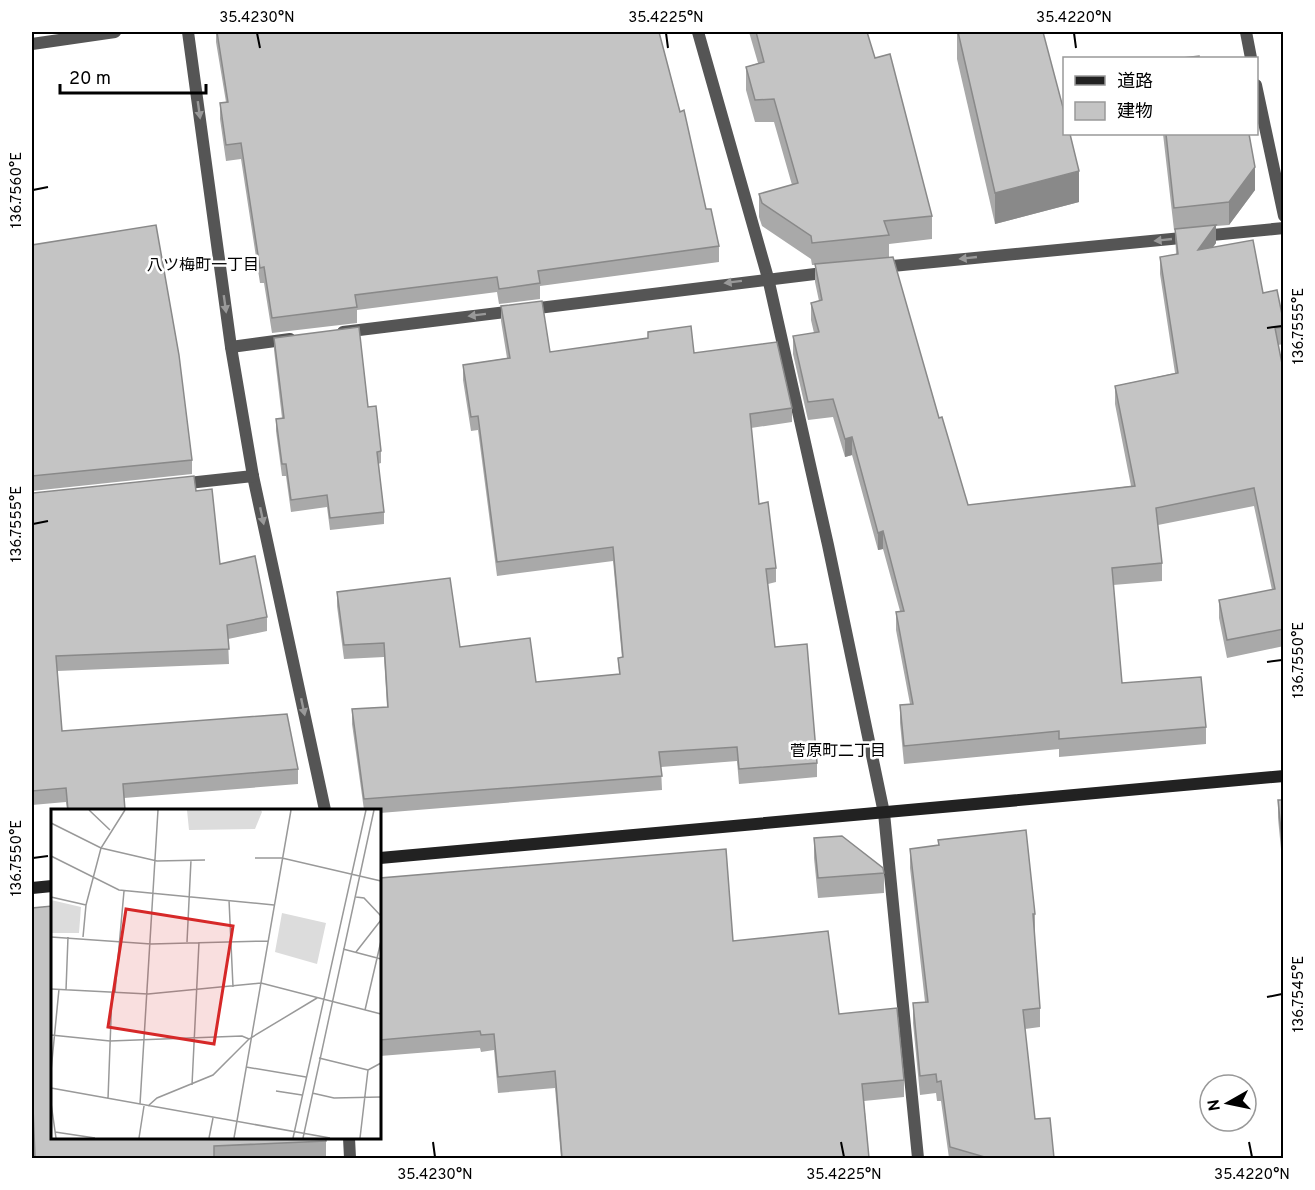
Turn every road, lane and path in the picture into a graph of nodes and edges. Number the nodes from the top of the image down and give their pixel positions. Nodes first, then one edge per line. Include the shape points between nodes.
1 (115, 32) edge
2 (188, 32) edge
3 (698, 32) edge
4 (1245, 32) edge
5 (32, 44) edge
6 (1251, 57) edge
7 (1258, 90) edge
8 (1284, 216) edge
9 (1284, 228) edge
10 (873, 268) edge
11 (838, 271) edge
12 (768, 278) junction
13 (325, 335) edge
14 (301, 338) edge
15 (231, 347) junction
16 (253, 476) junction
17 (172, 485) edge
18 (1284, 776) edge
19 (325, 809) edge
20 (884, 813) junction
21 (381, 858) edge
22 (51, 886) edge
23 (32, 888) edge
24 (349, 1139) edge
25 (350, 1158) edge
26 (918, 1158) edge

1 - 5 street
2 -> 15 street
3 - 12 street
4 - 6 street
7 - 8 street
9 -> 10 street
11 - 12 street
12 -> 13 street
12 - 20 street
14 - 15 street
15 - 16 street
16 - 17 street
16 -> 19 street
18 - 20 street
20 - 21 street
20 - 26 street
22 - 23 street
24 - 25 street

